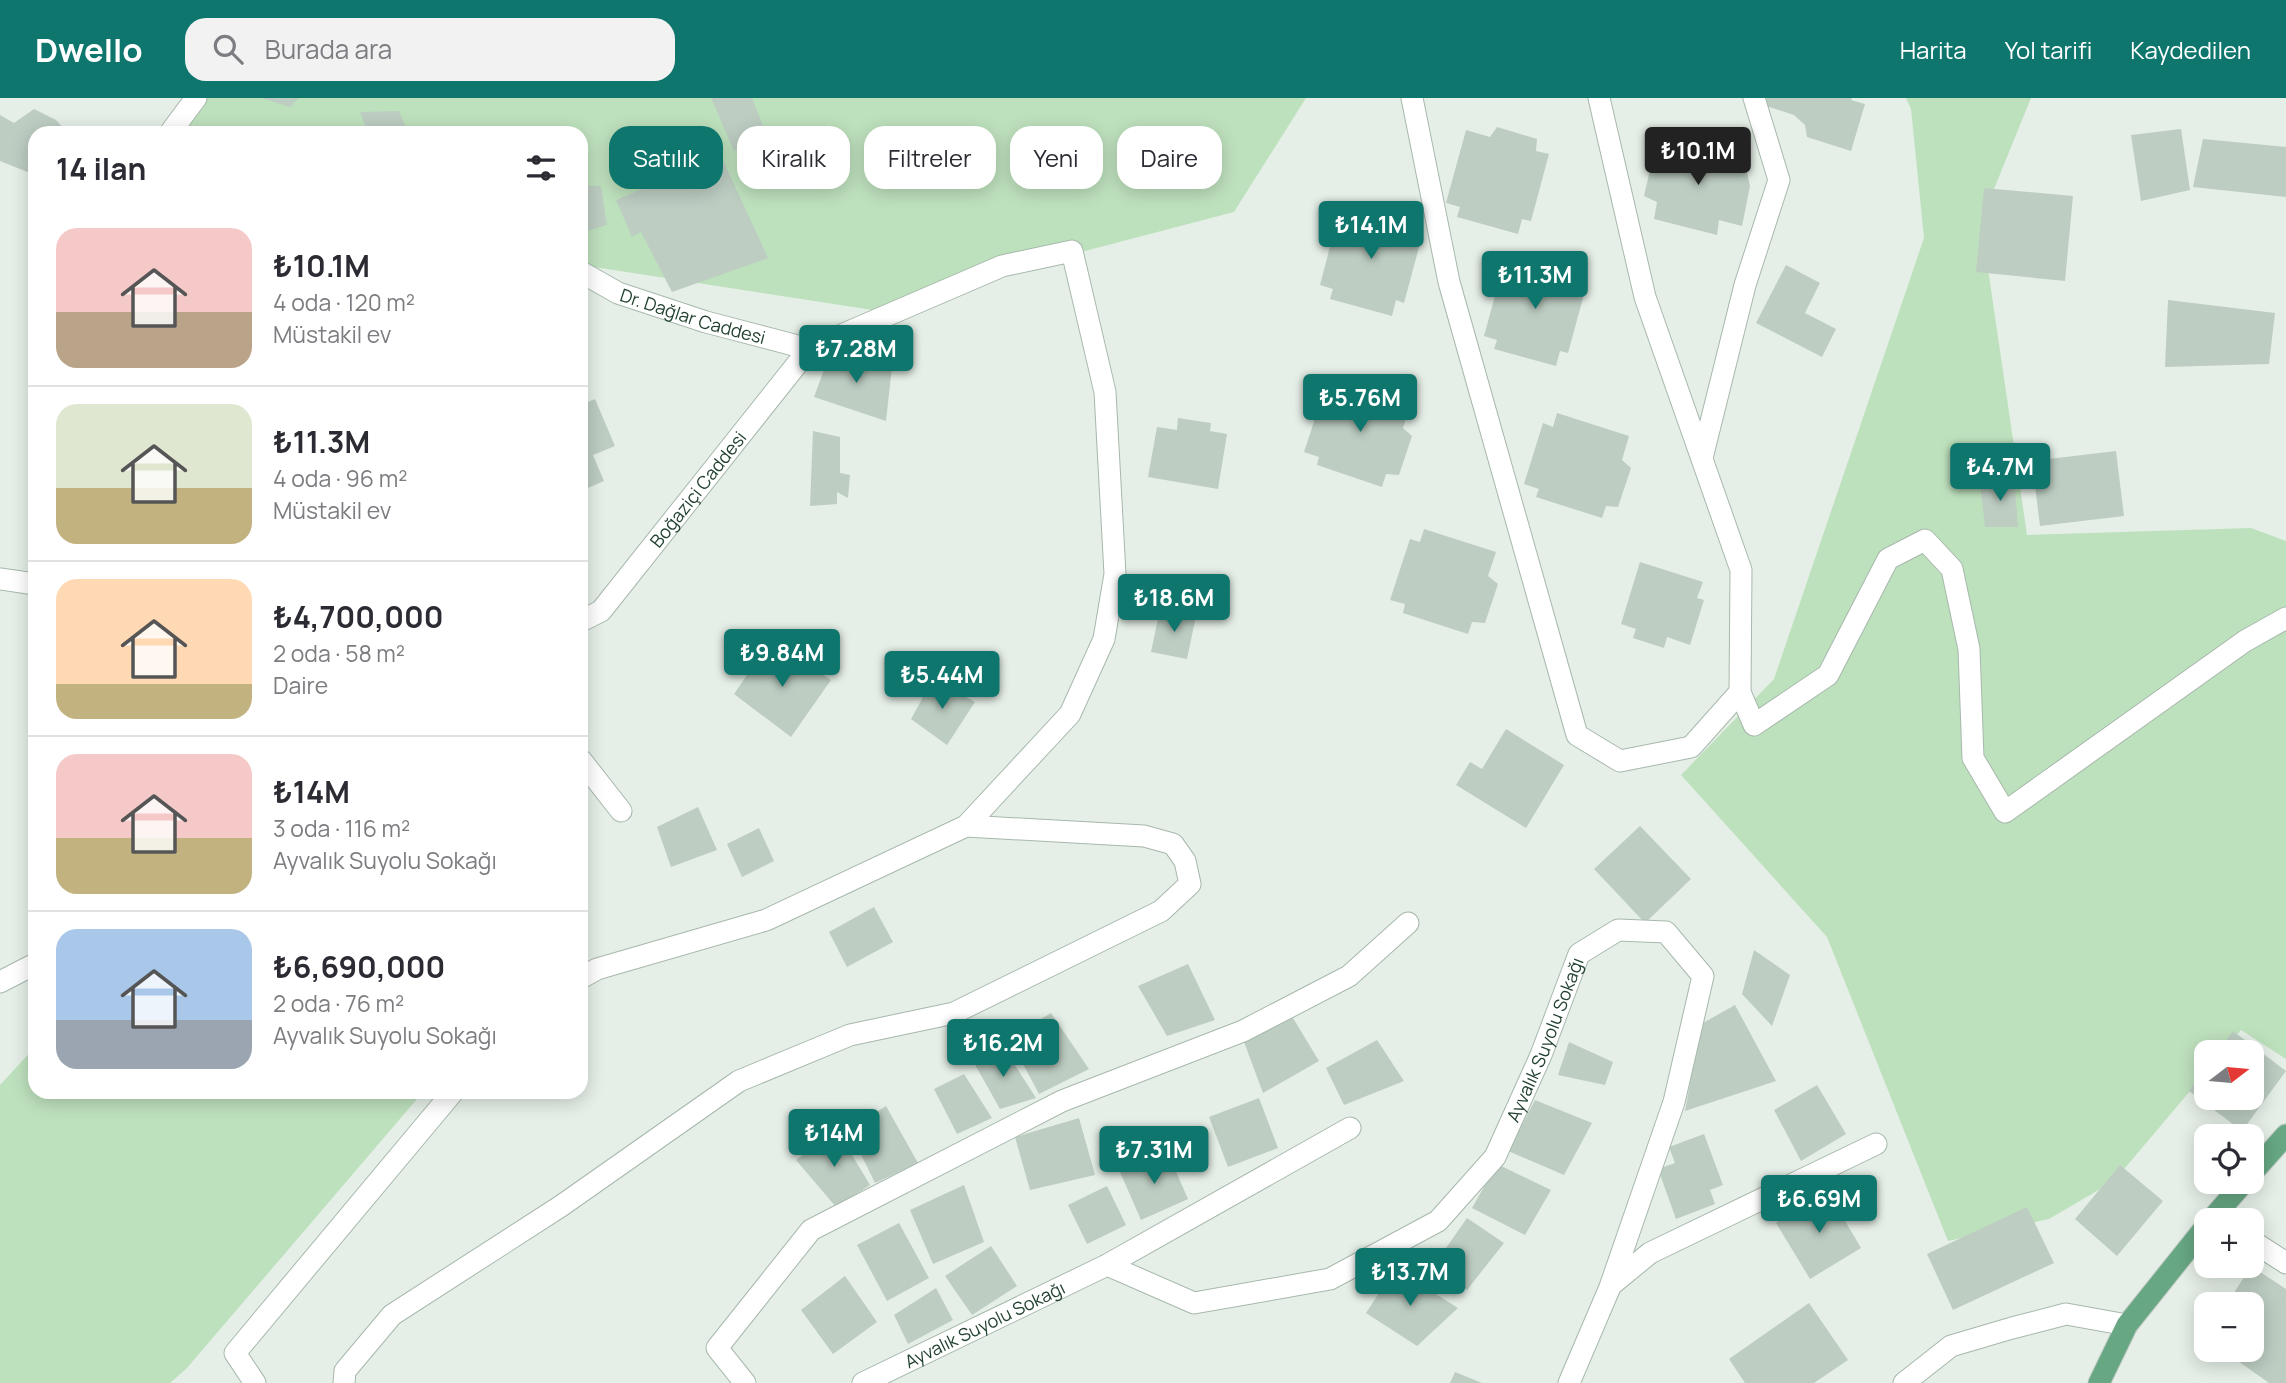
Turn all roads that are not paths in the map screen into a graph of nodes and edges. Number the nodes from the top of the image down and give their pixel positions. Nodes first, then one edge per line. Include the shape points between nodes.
1 (196, 98) edge
2 (1412, 98) edge
3 (1599, 98) edge
4 (1754, 98) edge
5 (175, 126) edge
6 (588, 276) edge
7 (808, 349) junction
8 (1702, 458) junction
9 (0, 579) edge
10 (28, 583) edge
11 (588, 618) edge
12 (2286, 618) edge
13 (1740, 692) junction
14 (588, 769) edge
15 (621, 810) dead end
16 (966, 826) junction
17 (1408, 923) dead end
18 (28, 968) edge
19 (588, 974) edge
20 (0, 982) edge
21 (447, 1099) edge
22 (1350, 1128) dead end
23 (2286, 1135) edge
24 (1876, 1144) dead end
25 (2264, 1160) edge
26 (2234, 1194) edge
27 (2222, 1208) edge
28 (2194, 1242) edge
29 (2264, 1248) edge
30 (2286, 1262) edge
31 (1107, 1265) junction
32 (1610, 1287) junction
33 (2127, 1325) junction
34 (255, 1383) edge
35 (344, 1383) edge
36 (746, 1383) edge
37 (863, 1383) edge
38 (1569, 1383) edge
39 (1904, 1383) edge
40 (2099, 1383) edge

1 - 5 street
2 - 13 street via 1448,282 1577,735 1620,761 1691,747
3 - 8 street via 1645,297
4 - 8 street via 1779,180 1745,285
6 - 7 street, Dr. Dağlar Caddesi via 618,293
7 - 11 street, Boğaziçi Caddesi via 601,611
7 - 16 street via 1002,266 1072,251 1105,392 1115,574 1104,639 1070,714
8 - 13 street via 1741,570
9 - 10 street
12 - 13 street via 2245,641 2005,811 1973,758 1969,649 1952,569 1925,540 1888,559 1828,675 1754,725
14 - 15 street
16 - 19 street via 766,920
16 - 35 street via 1144,836 1173,844 1185,861 1190,884 1161,911 954,1013 850,1035 739,1081 561,1206 392,1315 345,1371
17 - 36 street via 1349,976 1243,1031 1062,1101 811,1230 717,1348
18 - 20 street
21 - 34 street via 235,1353
22 - 31 street, Ayvalık Suyolu Sokağı
23 - 25 main road
24 - 32 street, Ayvalık Suyolu Sokağı via 1650,1253
26 - 27 main road
28 - 33 main road
29 - 30 street
31 - 32 street, Ayvalık Suyolu Sokağı via 1194,1303 1330,1279 1438,1221 1495,1157 1541,1055 1579,954 1618,930 1666,932 1703,976 1674,1102
31 - 37 street, Ayvalık Suyolu Sokağı
32 - 38 street, Ayvalık Suyolu Sokağı
33 - 39 street via 2066,1314 2039,1321 1951,1346
33 - 40 main road

